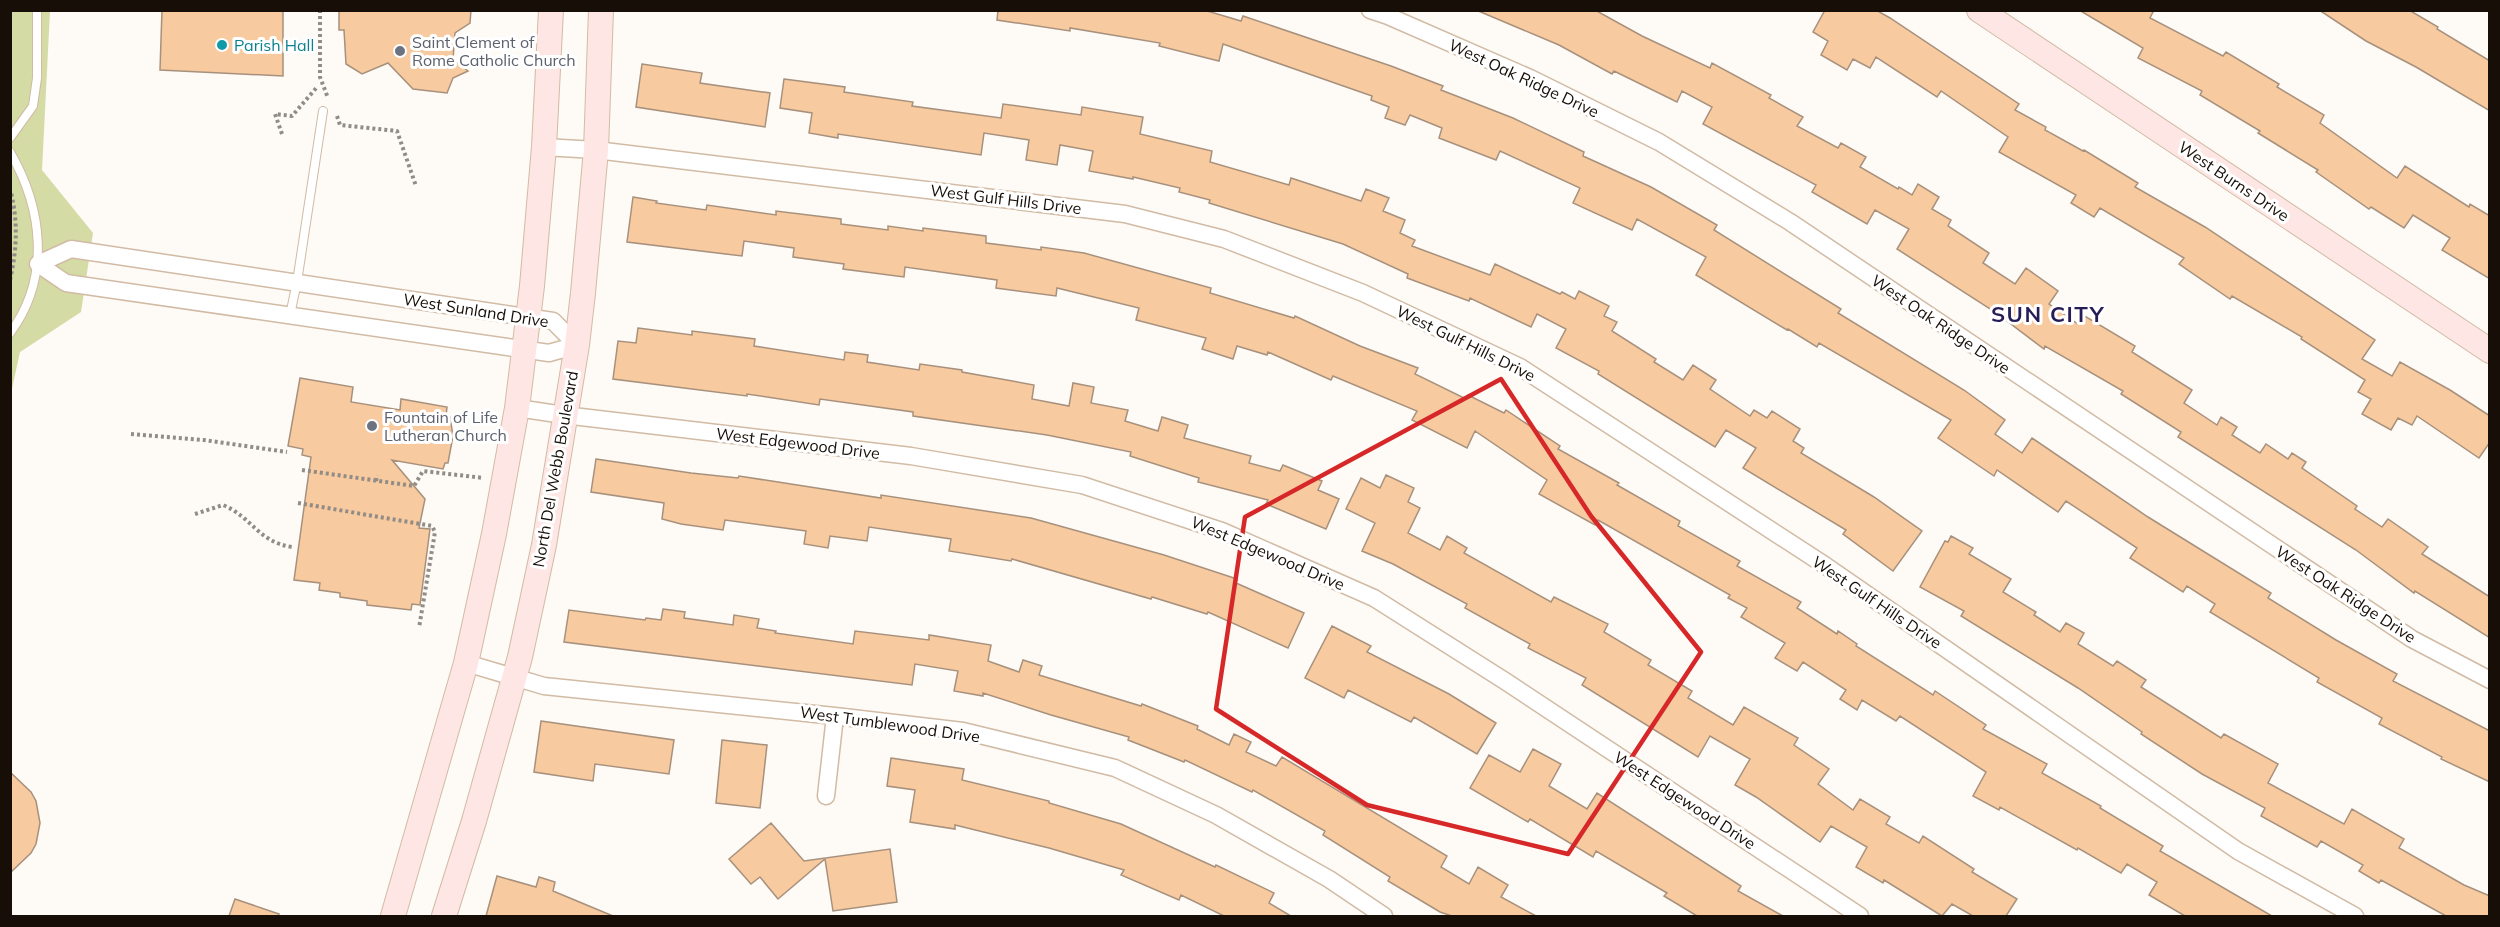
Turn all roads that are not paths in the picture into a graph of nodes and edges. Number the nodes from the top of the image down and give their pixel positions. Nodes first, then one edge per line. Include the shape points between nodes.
1 (37, 10) edge
2 (551, 10) edge
3 (601, 10) edge
4 (1370, 10) edge
5 (1979, 10) edge
6 (323, 111) dead end
7 (10, 138) edge
8 (544, 147) junction
9 (596, 150) junction
10 (10, 152) edge
11 (38, 264) junction
12 (297, 282) junction
13 (290, 315) junction
14 (528, 317) junction
15 (10, 333) edge
16 (577, 345) junction
17 (525, 349) junction
18 (2490, 351) edge
19 (517, 408) junction
20 (564, 415) junction
21 (466, 663) junction
22 (514, 675) junction
23 (2490, 680) edge
24 (836, 716) junction
25 (826, 796) dead end
26 (393, 916) edge
27 (444, 916) edge
28 (1384, 916) edge
29 (1860, 916) edge
30 (2355, 916) edge

1 - 7 lane via 33,105
2 - 8 street
3 - 9 street, North Del Webb Boulevard
4 - 23 street, West Oak Ridge Drive via 1530,78 1659,142 1790,222 2412,639
5 - 18 street, West Burns Drive
6 - 12 lane
8 - 9 street, West Gulf Hills Drive
8 - 14 street
9 - 16 street, North Del Webb Boulevard
9 - 30 street, West Gulf Hills Drive via 1125,213 1224,239 1363,293 1520,367 1826,566 2238,851
10 - 11 lane via 24,177 33,206 39,235
11 - 12 street, West Sunland Drive via 71,249
11 - 13 street, West Sunland Drive via 66,284
11 - 15 lane via 26,307
12 - 13 lane
12 - 14 street, West Sunland Drive
13 - 17 street, West Sunland Drive
14 - 16 street, West Sunland Drive via 553,321
14 - 17 street
16 - 17 street, West Sunland Drive via 549,353
16 - 20 street, North Del Webb Boulevard
17 - 19 street
19 - 20 street, West Edgewood Drive
19 - 21 street
20 - 22 street, North Del Webb Boulevard via 544,545
20 - 29 street, West Edgewood Drive via 911,456 1082,485 1222,531 1374,598
21 - 22 street, West Tumblewood Drive
21 - 26 street
22 - 24 street, West Tumblewood Drive via 544,686
22 - 27 street, North Del Webb Boulevard
24 - 25 street
24 - 28 street, West Tumblewood Drive via 963,731 1116,768 1216,814 1329,879

